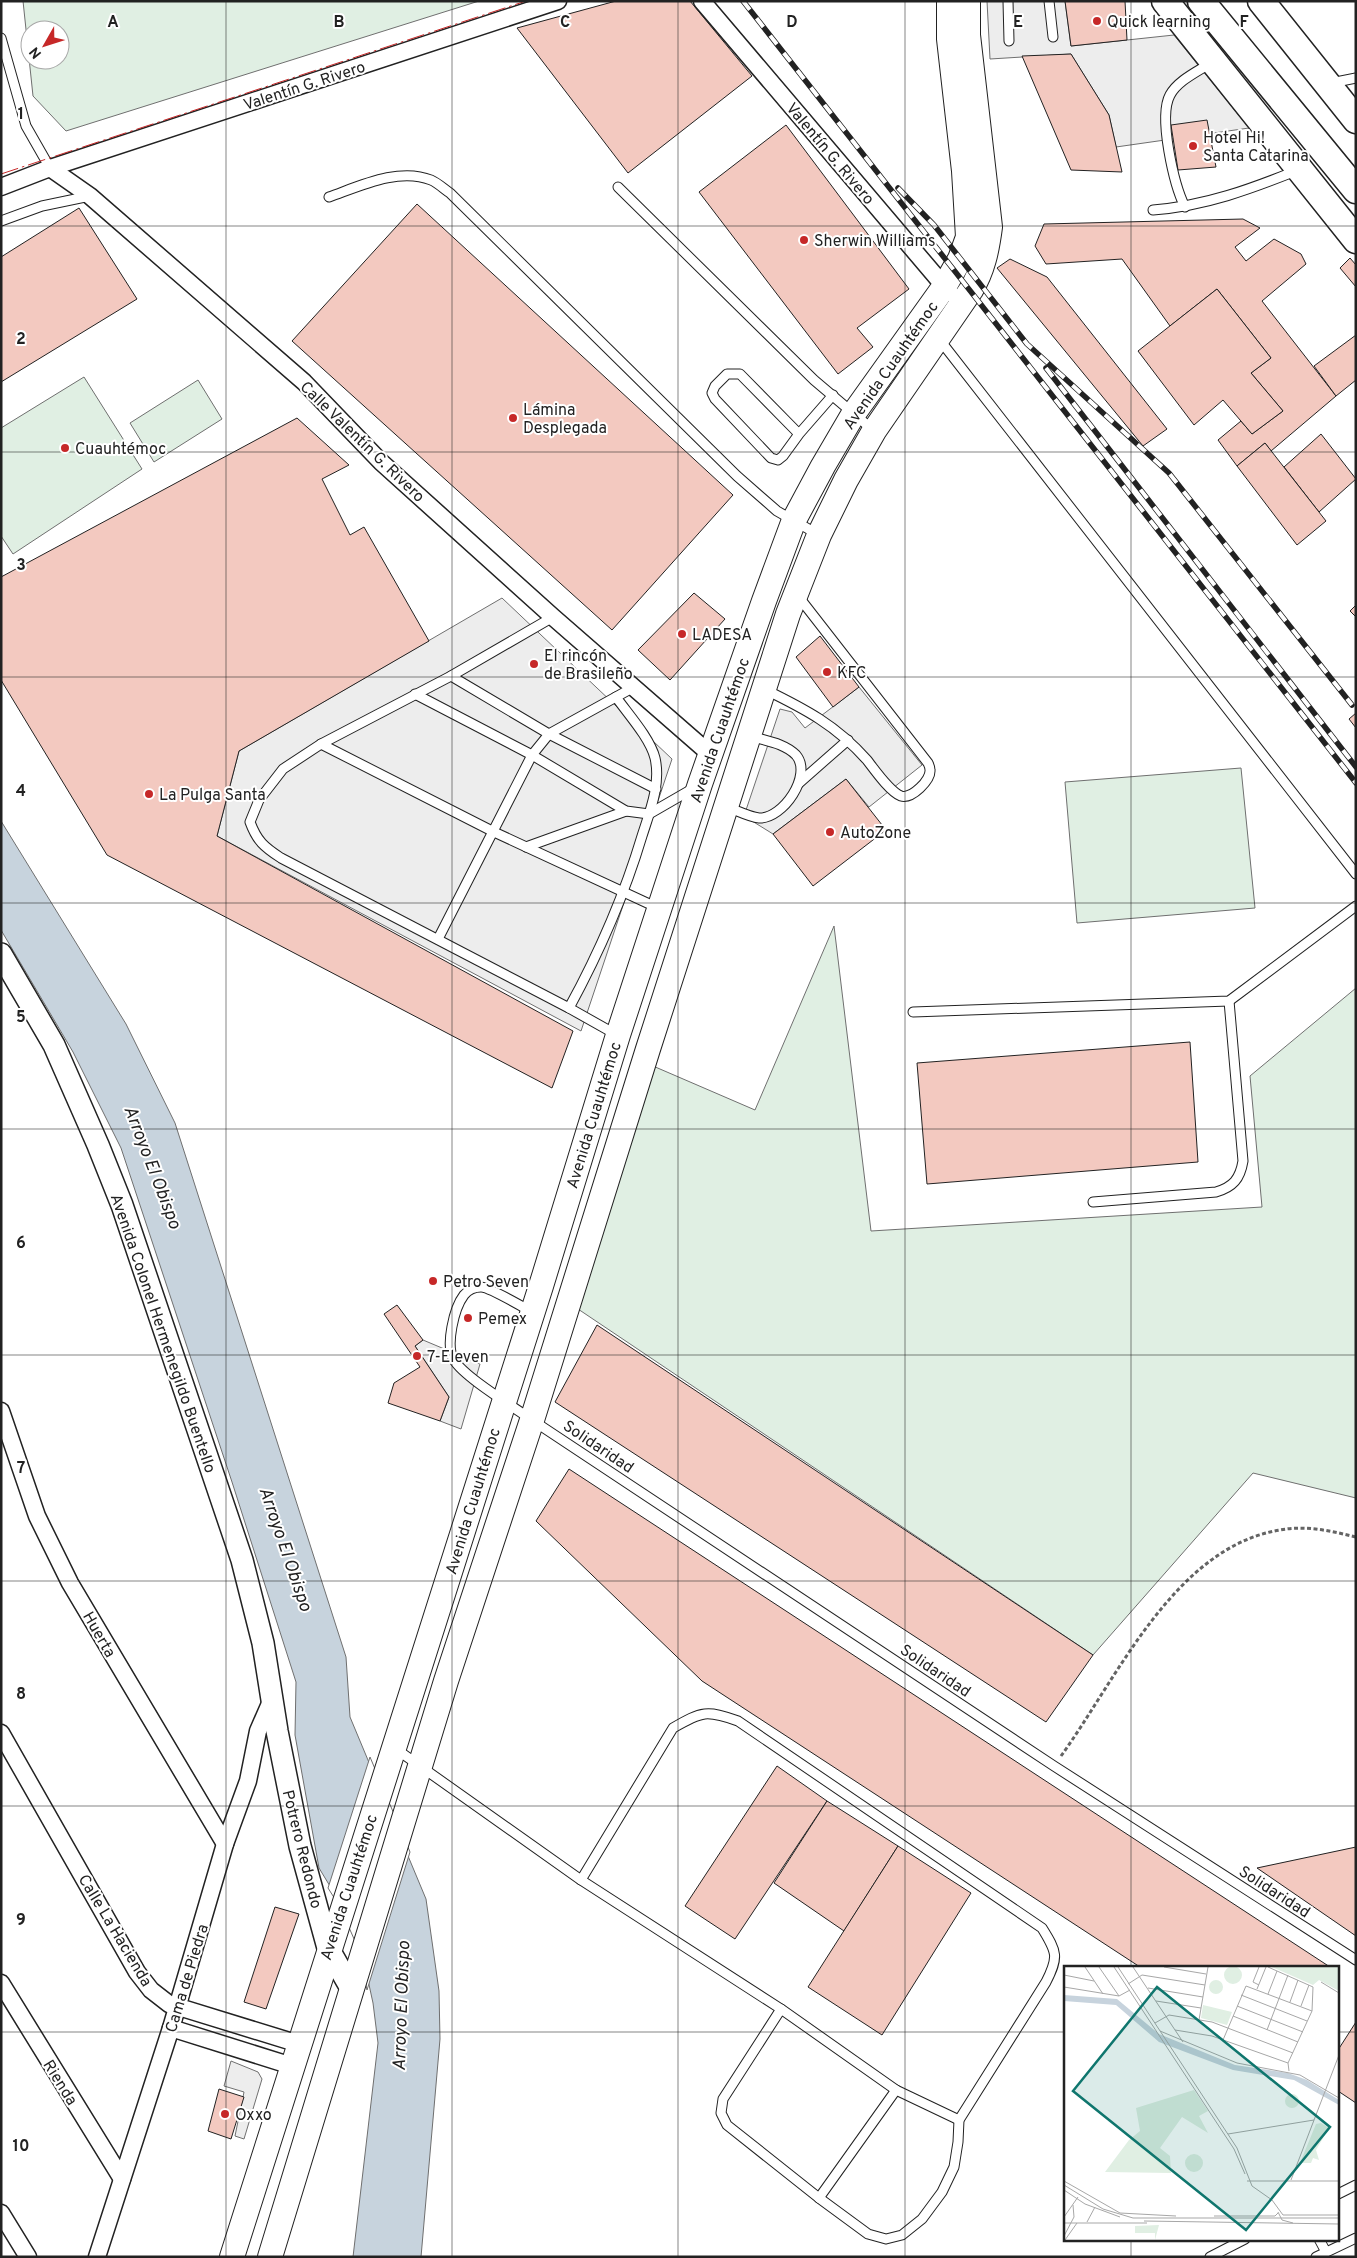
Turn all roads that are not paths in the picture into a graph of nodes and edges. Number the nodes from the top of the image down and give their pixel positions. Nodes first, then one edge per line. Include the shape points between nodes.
1 (558, 1) edge
2 (702, 1) edge
3 (949, 1) edge
4 (968, 1) edge
5 (1008, 1) edge
6 (1049, 1) edge
7 (1165, 1) edge
8 (1201, 1) edge
9 (1261, 1) edge
10 (1, 38) edge
11 (1052, 38) dead end
12 (1009, 41) dead end
13 (1213, 62) junction
14 (1356, 78) edge
15 (1326, 84) junction
16 (1356, 120) edge
17 (50, 168) junction
18 (1298, 170) junction
19 (1, 187) edge
20 (618, 187) dead end
21 (1356, 190) edge
22 (90, 196) junction
23 (330, 197) dead end
24 (1185, 207) junction
25 (1153, 210) dead end
26 (1, 221) edge
27 (1356, 240) edge
28 (944, 287) junction
29 (961, 305) junction
30 (939, 338) junction
31 (833, 395) junction
32 (854, 413) junction
33 (874, 432) junction
34 (799, 434) junction
35 (823, 466) junction
36 (846, 480) junction
37 (794, 520) junction
38 (819, 535) junction
39 (796, 594) junction
40 (553, 617) junction
41 (451, 676) junction
42 (634, 687) junction
43 (764, 689) junction
44 (415, 694) junction
45 (616, 697) junction
46 (549, 734) junction
47 (748, 736) junction
48 (848, 740) junction
49 (321, 744) junction
50 (710, 754) junction
51 (532, 755) junction
52 (700, 784) junction
53 (800, 784) junction
54 (656, 789) junction
55 (726, 806) junction
56 (626, 811) junction
57 (650, 814) junction
58 (494, 832) junction
59 (717, 837) junction
60 (526, 847) junction
61 (1356, 874) edge
62 (623, 891) junction
63 (1356, 906) edge
64 (659, 908) junction
65 (438, 939) junction
66 (1, 954) edge
67 (1228, 1000) junction
68 (570, 1008) junction
69 (913, 1012) dead end
70 (618, 1036) junction
71 (1093, 1202) dead end
72 (532, 1312) junction
73 (504, 1399) junction
74 (1, 1411) edge
75 (532, 1420) junction
76 (267, 1731) junction
77 (1, 1733) edge
78 (391, 1756) junction
79 (417, 1774) junction
80 (225, 1844) junction
81 (581, 1880) junction
82 (332, 1938) junction
83 (1356, 1960) edge
84 (355, 1980) junction
85 (1, 1984) edge
86 (178, 2006) junction
87 (781, 2009) junction
88 (171, 2028) junction
89 (299, 2044) junction
90 (292, 2066) junction
91 (896, 2090) junction
92 (959, 2120) junction
93 (122, 2179) junction
94 (1356, 2185) edge
95 (1340, 2193) edge
96 (819, 2198) junction
97 (1, 2213) edge
98 (1356, 2238) edge
99 (1243, 2240) edge
100 (1320, 2240) edge
101 (1326, 2252) junction
102 (28, 2257) edge
103 (97, 2257) edge
104 (232, 2257) edge
105 (270, 2257) edge
106 (1210, 2257) edge
107 (1316, 2257) edge

1 - 17 street, Valentín G. Rivero
2 - 28 street, Valentín G. Rivero
3 - 28 main road, Avenida Cuauhtémoc via 949,39 968,237
4 - 29 main road, Avenida Cuauhtémoc via 968,35 990,227 984,264
5 - 12 lane
6 - 11 lane
7 - 13 main road
8 - 21 main road
9 - 15 main road
10 - 17 lane via 26,126
13 - 18 main road
13 - 24 lane via 1178,85 1170,95 1166,110 1173,177
14 - 15 lane
15 - 16 main road
17 - 19 street
17 - 22 street, Calle Valentín G. Rivero
18 - 24 lane via 1254,188
18 - 27 main road
20 - 31 lane
22 - 26 lane via 42,206
22 - 40 street, Calle Valentín G. Rivero via 304,382 381,462
23 - 37 lane via 381,179 405,176 431,180 450,194 737,476 777,511
24 - 25 lane
28 - 29 street, Valentín G. Rivero
28 - 32 main road, Avenida Cuauhtémoc
29 - 30 main road, Avenida Cuauhtémoc
30 - 33 main road, Avenida Cuauhtémoc
30 - 61 lane
31 - 32 lane
31 - 34 lane
32 - 33 lane
32 - 35 main road, Avenida Cuauhtémoc
33 - 36 main road, Avenida Cuauhtémoc
34 - 34 lane via 783,456 778,460 771,458 715,399 712,393 715,386 727,374 740,374
35 - 36 main road
35 - 37 main road, Avenida Cuauhtémoc
36 - 38 main road, Avenida Cuauhtémoc
37 - 38 lane
37 - 50 main road, Avenida Cuauhtémoc
38 - 39 main road, Avenida Cuauhtémoc
39 - 43 main road, Avenida Cuauhtémoc
39 - 48 lane via 928,763 928,780 908,796 901,796
40 - 41 lane
40 - 42 street, Calle Valentín G. Rivero
41 - 44 lane
41 - 46 lane
42 - 45 lane
42 - 50 street, Calle Valentín G. Rivero
43 - 47 main road, Avenida Cuauhtémoc
43 - 48 lane via 810,713
43 - 50 main road via 728,744
44 - 49 lane
44 - 51 lane
45 - 46 lane
45 - 54 lane via 654,756
46 - 51 lane
46 - 54 lane
47 - 53 lane via 784,746 796,756 802,769
47 - 55 main road, Avenida Cuauhtémoc
48 - 53 lane
49 - 58 lane
49 - 65 lane via 283,769 259,800 250,822 255,837 280,858
50 - 52 main road, Avenida Cuauhtémoc
50 - 59 main road via 720,775 713,812
51 - 56 lane
51 - 58 lane
52 - 57 lane
52 - 64 main road, Avenida Cuauhtémoc
53 - 55 lane via 784,804 768,816 759,818
54 - 57 lane
55 - 59 main road, Avenida Cuauhtémoc
56 - 57 lane
56 - 60 lane
57 - 62 lane
58 - 60 lane
58 - 65 lane
59 - 75 main road, Avenida Cuauhtémoc
60 - 62 lane
62 - 64 lane
62 - 68 lane via 590,970
63 - 67 lane
64 - 70 main road, Avenida Cuauhtémoc
65 - 68 lane
66 - 76 street, Avenida Colonel Hermenegildo Buentello via 54,1045 122,1205 242,1560 263,1643 272,1699
67 - 69 lane
67 - 71 lane via 1243,1161 1236,1182 1216,1192
68 - 70 lane
70 - 72 main road, Avenida Cuauhtémoc
72 - 73 main road, Avenida Cuauhtémoc
72 - 73 lane, Solidaridad via 483,1287 464,1295 456,1315 449,1340 455,1362
73 - 75 lane, Solidaridad
73 - 78 main road, Avenida Cuauhtémoc
74 - 80 street, Huerta via 37,1516 70,1583
75 - 79 main road, Avenida Cuauhtémoc
75 - 83 lane, Solidaridad via 1054,1766
76 - 80 street, Cama de Piedra
76 - 82 street, Potrero Redondo via 288,1789 300,1846
77 - 86 street, Calle La Hacienda via 137,1972 160,1998
78 - 79 lane
78 - 82 main road, Avenida Cuauhtémoc
79 - 81 lane via 473,1805
79 - 84 main road, Avenida Cuauhtémoc
80 - 86 street, Cama de Piedra
81 - 87 lane
81 - 92 lane via 673,1728 692,1717 714,1713 738,1721 1042,1928 1054,1946 1055,1965 1046,1982
82 - 84 street, Potrero Redondo
82 - 89 main road, Avenida Cuauhtémoc
84 - 105 main road, Avenida Cuauhtémoc
85 - 93 street, Rienda
86 - 88 street, Cama de Piedra
86 - 89 street, Calle La Hacienda
87 - 91 lane
87 - 96 lane via 724,2099 721,2113 727,2125
88 - 90 street
88 - 93 street, Cama de Piedra
89 - 90 main road, Avenida Cuauhtémoc
90 - 104 main road, Avenida Cuauhtémoc
91 - 92 lane
91 - 96 lane
92 - 96 lane via 954,2167 942,2192 922,2219 902,2235 886,2239 868,2234
93 - 103 street, Cama de Piedra
94 - 95 lane
97 - 102 street
98 - 101 lane
99 - 106 lane
100 - 101 lane
101 - 107 lane

